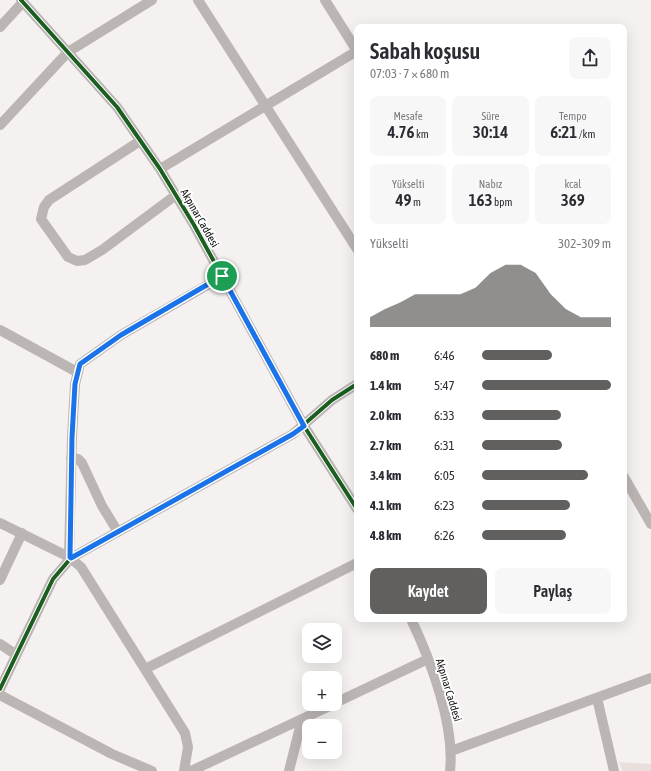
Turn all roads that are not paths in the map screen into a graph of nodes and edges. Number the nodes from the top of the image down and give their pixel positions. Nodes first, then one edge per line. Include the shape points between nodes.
1 (152, 0) edge
2 (198, 0) edge
3 (325, 0) edge
4 (22, 1) edge
5 (0, 27) edge
6 (354, 46) edge
7 (68, 52) junction
8 (354, 53) edge
9 (265, 106) junction
10 (0, 125) edge
11 (140, 141) junction
12 (160, 169) junction
13 (176, 194) junction
14 (354, 244) edge
15 (222, 276) junction
16 (0, 330) edge
17 (77, 372) junction
18 (354, 386) edge
19 (304, 426) junction
20 (71, 458) junction
21 (627, 482) edge
22 (354, 504) edge
23 (0, 523) edge
24 (651, 524) edge
25 (118, 532) junction
26 (22, 533) junction
27 (70, 558) junction
28 (354, 564) edge
29 (0, 580) edge
30 (412, 622) edge
31 (0, 644) edge
32 (16, 654) junction
33 (428, 659) junction
34 (145, 669) junction
35 (651, 678) edge
36 (0, 689) edge
37 (0, 694) edge
38 (597, 698) junction
39 (342, 700) edge
40 (319, 711) edge
41 (302, 719) junction
42 (451, 751) junction
43 (152, 771) edge
44 (184, 771) edge
45 (191, 771) edge
46 (289, 771) edge
47 (450, 771) edge
48 (614, 771) edge

1 - 7 street
2 - 9 street
3 - 6 street
4 - 5 street
4 - 7 street, Akpınar Caddesi
7 - 10 street
7 - 11 street, Akpınar Caddesi via 117,107
8 - 9 street
9 - 12 street
9 - 14 street
11 - 12 street, Akpınar Caddesi
11 - 13 street via 49,200 41,219 68,257 77,261 85,260
12 - 13 street, Akpınar Caddesi
13 - 15 street, Akpınar Caddesi
15 - 17 street via 84,359
15 - 19 street, Akpınar Caddesi
16 - 17 street
17 - 20 street
18 - 19 street via 332,400
19 - 22 street, Akpınar Caddesi
19 - 25 street
20 - 25 street via 82,463 102,506
20 - 27 street
21 - 24 street
23 - 26 street
25 - 27 street
26 - 27 street
26 - 29 street
27 - 32 street via 52,579
27 - 34 street via 81,567
28 - 34 street
30 - 33 street, Akpınar Caddesi
31 - 32 street
32 - 36 street
33 - 39 street
33 - 42 street, Akpınar Caddesi via 448,722
34 - 44 street via 185,733 188,747
35 - 38 street
37 - 43 street via 112,754
38 - 42 street
38 - 48 street
40 - 41 street
41 - 45 street
41 - 46 street
42 - 47 street, Akpınar Caddesi

